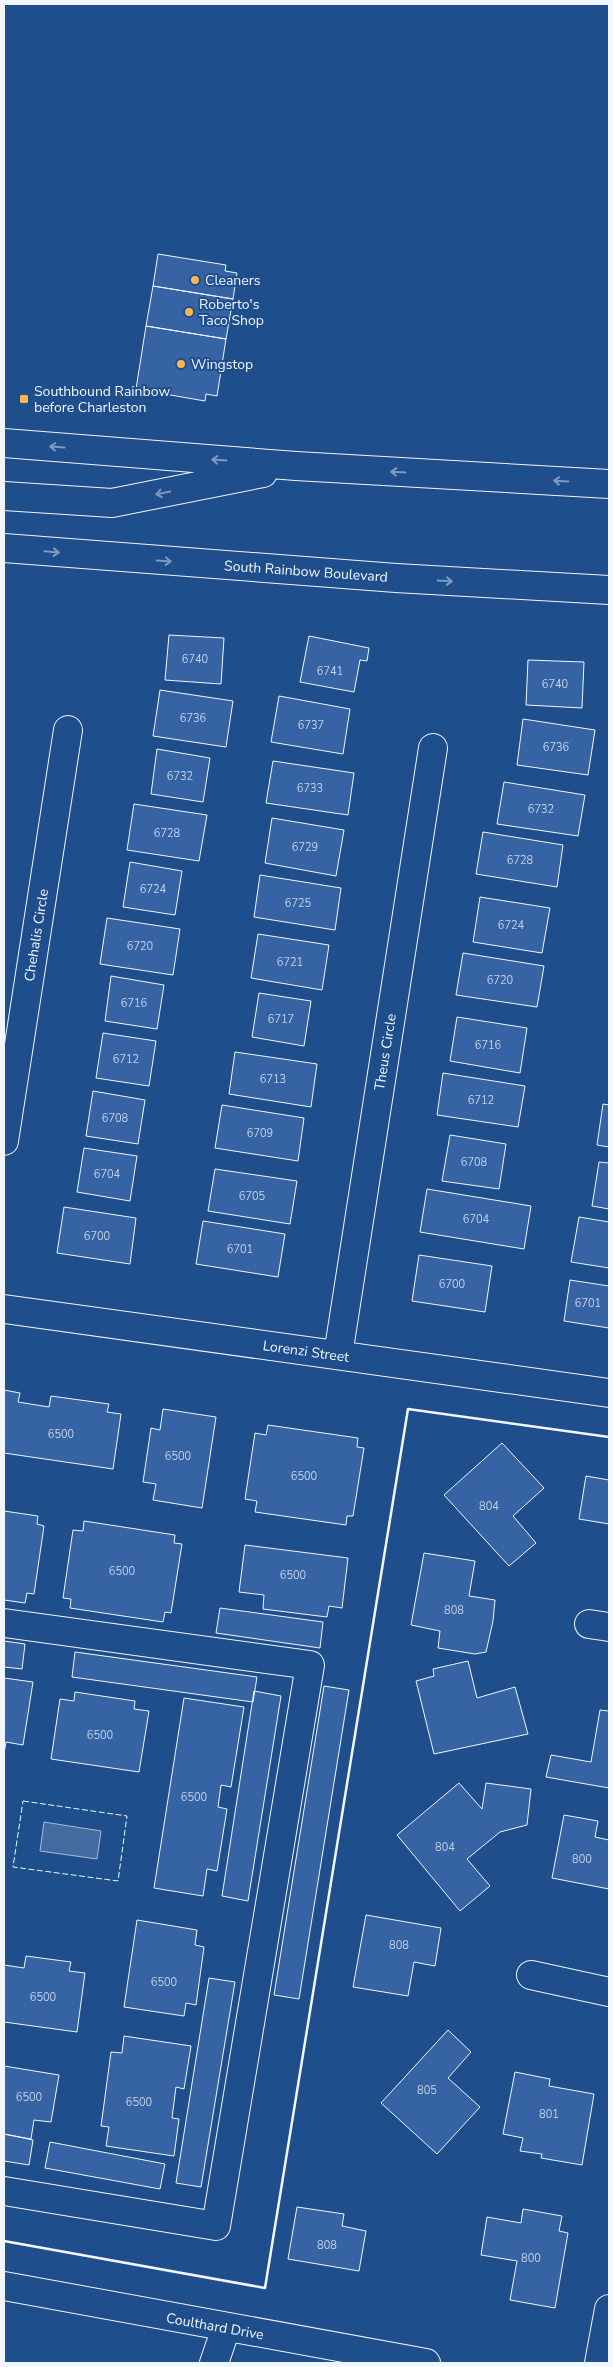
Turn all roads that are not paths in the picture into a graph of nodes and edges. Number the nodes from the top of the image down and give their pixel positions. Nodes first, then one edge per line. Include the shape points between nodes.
1 (4, 443) edge
2 (296, 466) junction
3 (609, 484) edge
4 (4, 496) edge
5 (4, 548) edge
6 (609, 590) edge
7 (68, 730) dead end
8 (433, 748) dead end
9 (4, 1141) edge
10 (4, 1309) edge
11 (338, 1355) junction
12 (609, 1393) edge
13 (4, 1623) edge
14 (531, 1975) dead end
15 (609, 1992) edge
16 (4, 2191) edge
17 (4, 2286) edge
18 (609, 2310) edge
19 (226, 2328) junction
20 (214, 2363) edge
21 (426, 2363) edge
22 (599, 2363) edge

2 -> 1 street
3 -> 2 street
2 -> 4 street via 112,503
5 -> 6 street, South Rainbow Boulevard via 396,578
7 - 9 street, Chehalis Circle
8 - 11 street, Theus Circle
10 - 11 street, Lorenzi Street
11 - 12 street, Lorenzi Street
13 - 16 street via 310,1665 216,2226
14 - 15 street
17 - 19 street, Coulthard Drive
18 - 22 street
19 - 20 street
19 - 21 street, Coulthard Drive

